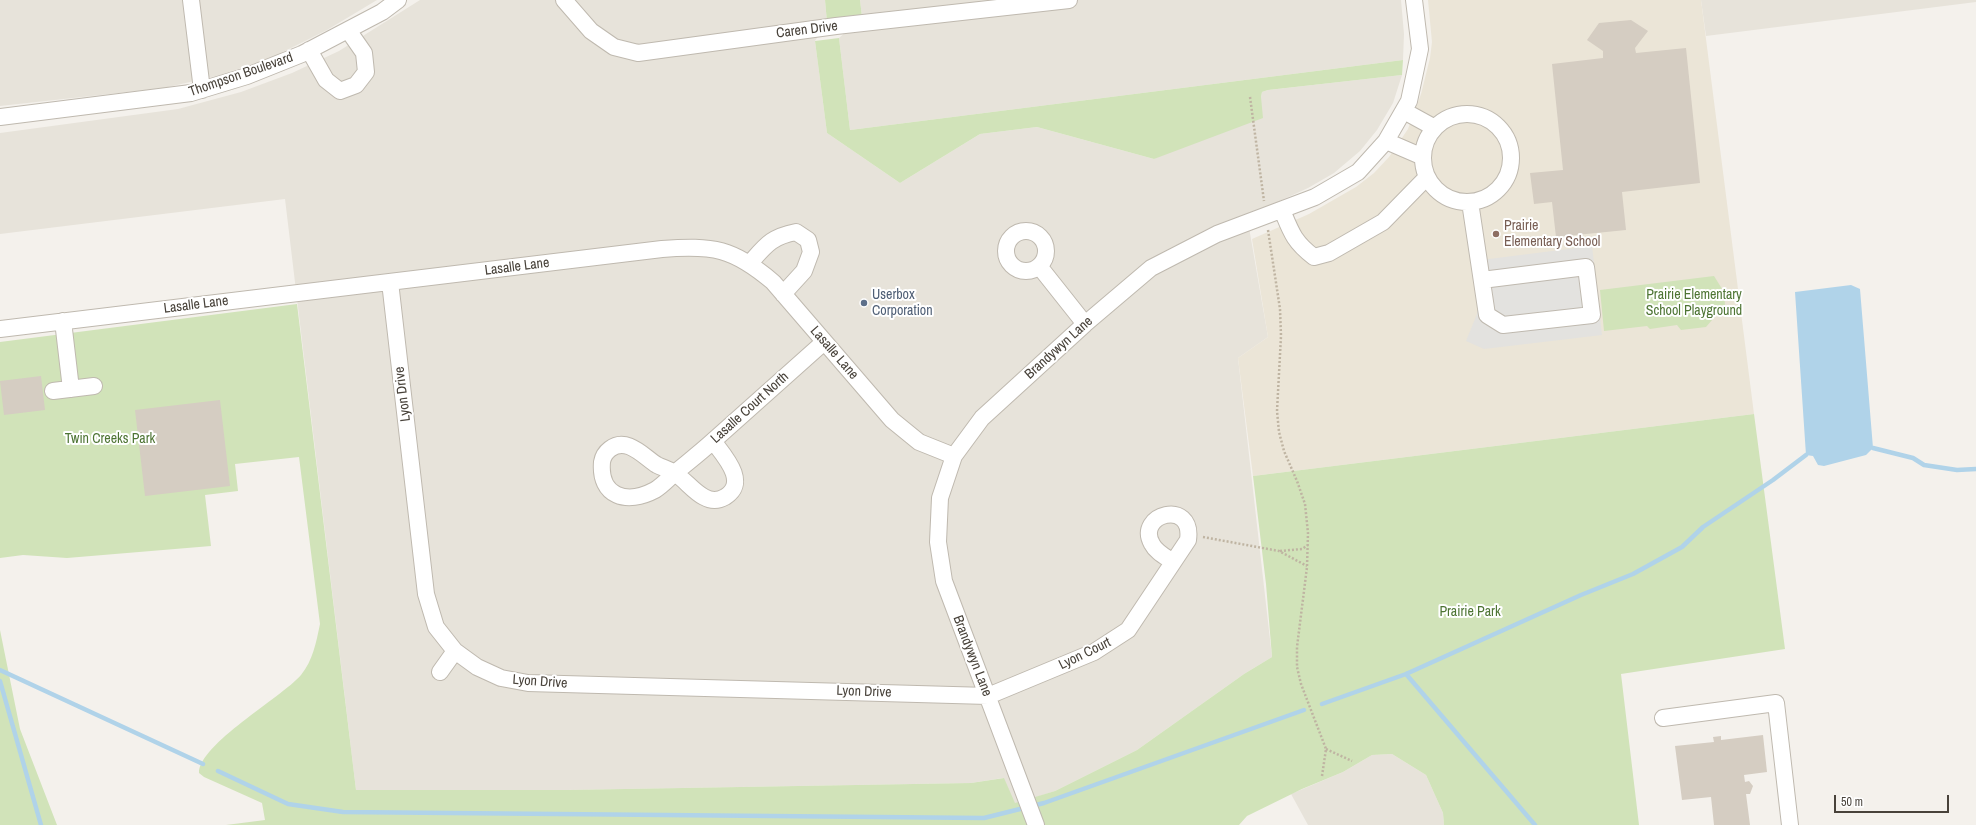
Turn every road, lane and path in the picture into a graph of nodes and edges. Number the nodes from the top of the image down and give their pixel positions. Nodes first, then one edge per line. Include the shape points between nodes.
1 (191, 0) edge
2 (398, 0) edge
3 (564, 0) edge
4 (1069, 0) edge
5 (1414, 0) edge
6 (986, 5) edge
7 (348, 30) junction
8 (309, 50) junction
9 (202, 90) junction
10 (1250, 97) dead end
11 (1404, 111) junction
12 (0, 117) edge
13 (1435, 128) junction
14 (1386, 141) junction
15 (1423, 157) junction
16 (1427, 177) junction
17 (1470, 202) junction
18 (1282, 210) junction
19 (1266, 216) junction
20 (750, 263) junction
21 (1039, 266) dead end
22 (1482, 280) junction
23 (390, 282) junction
24 (783, 294) junction
25 (63, 321) junction
26 (1085, 324) junction
27 (0, 329) edge
28 (824, 342) junction
29 (94, 386) dead end
30 (71, 389) junction
31 (53, 392) dead end
32 (713, 441) junction
33 (954, 456) junction
34 (1189, 535) junction
35 (1308, 545) junction
36 (1279, 551) junction
37 (1173, 562) junction
38 (1308, 566) junction
39 (455, 651) junction
40 (440, 672) dead end
41 (988, 696) junction
42 (1663, 718) dead end
43 (1326, 749) junction
44 (1352, 761) dead end
45 (1322, 776) dead end
46 (1036, 823) edge
47 (1790, 825) edge

1 - 9 street
2 - 7 street, Thompson Boulevard via 382,12
3 - 6 street, Caren Drive via 591,31 614,47 638,53
4 - 6 street, Caren Drive
5 - 11 street, Brandywyn Lane via 1420,49 1409,101
7 - 8 street, Thompson Boulevard
7 - 8 street via 364,53 366,72 356,85 340,91 326,80
8 - 9 street, Thompson Boulevard via 247,76
9 - 12 street, Thompson Boulevard
10 - 19 path
11 - 13 street
11 - 14 street, Brandywyn Lane
13 - 15 street via 1428,136
13 - 17 street via 1446,119 1460,114 1474,114 1488,119 1499,127 1508,139 1512,153 1511,167 1506,180 1497,191 1485,199
14 - 15 street
14 - 18 street, Brandywyn Lane via 1358,172 1315,197
15 - 16 street
16 - 17 street via 1434,188 1445,196 1457,201
16 - 18 street via 1383,222 1329,253 1314,257 1300,247
17 - 22 street
18 - 19 street, Brandywyn Lane
19 - 26 street, Brandywyn Lane via 1217,234 1151,268
19 - 35 path via 1280,309 1277,411 1284,450 1305,504
20 - 23 street, Lasalle Lane via 729,252 696,246
20 - 24 street, Lasalle Lane
20 - 24 street via 779,235 796,232 808,240 812,252 804,271
21 - 26 street
22 - 22 street via 1487,315 1503,325 1592,315 1586,267
23 - 25 street, Lasalle Lane
23 - 39 street, Lyon Drive via 426,594 436,627
24 - 28 street, Lasalle Lane
25 - 27 street, Lasalle Lane
25 - 30 street
26 - 33 street, Brandywyn Lane via 982,418
28 - 32 street, Lasalle Court North
28 - 33 street, Lasalle Lane via 892,420 919,442
29 - 30 street
30 - 31 street
32 - 32 street, Lasalle Court North via 675,473 707,498 721,499 734,486 735,473
33 - 41 street, Brandywyn Lane via 940,498 938,542 944,581
34 - 36 path
34 - 37 street, Lyon Court
34 - 37 street via 1185,522 1175,515 1162,516 1152,524 1152,544
35 - 36 path via 1302,549
35 - 38 path
36 - 38 path
37 - 41 street, Lyon Court via 1128,630 1094,652
38 - 43 path via 1297,647 1297,667
39 - 40 street
39 - 41 street, Lyon Drive via 477,667 500,678 528,683
41 - 46 street, Brandywyn Lane
42 - 47 street via 1776,704
43 - 44 path
43 - 45 path

